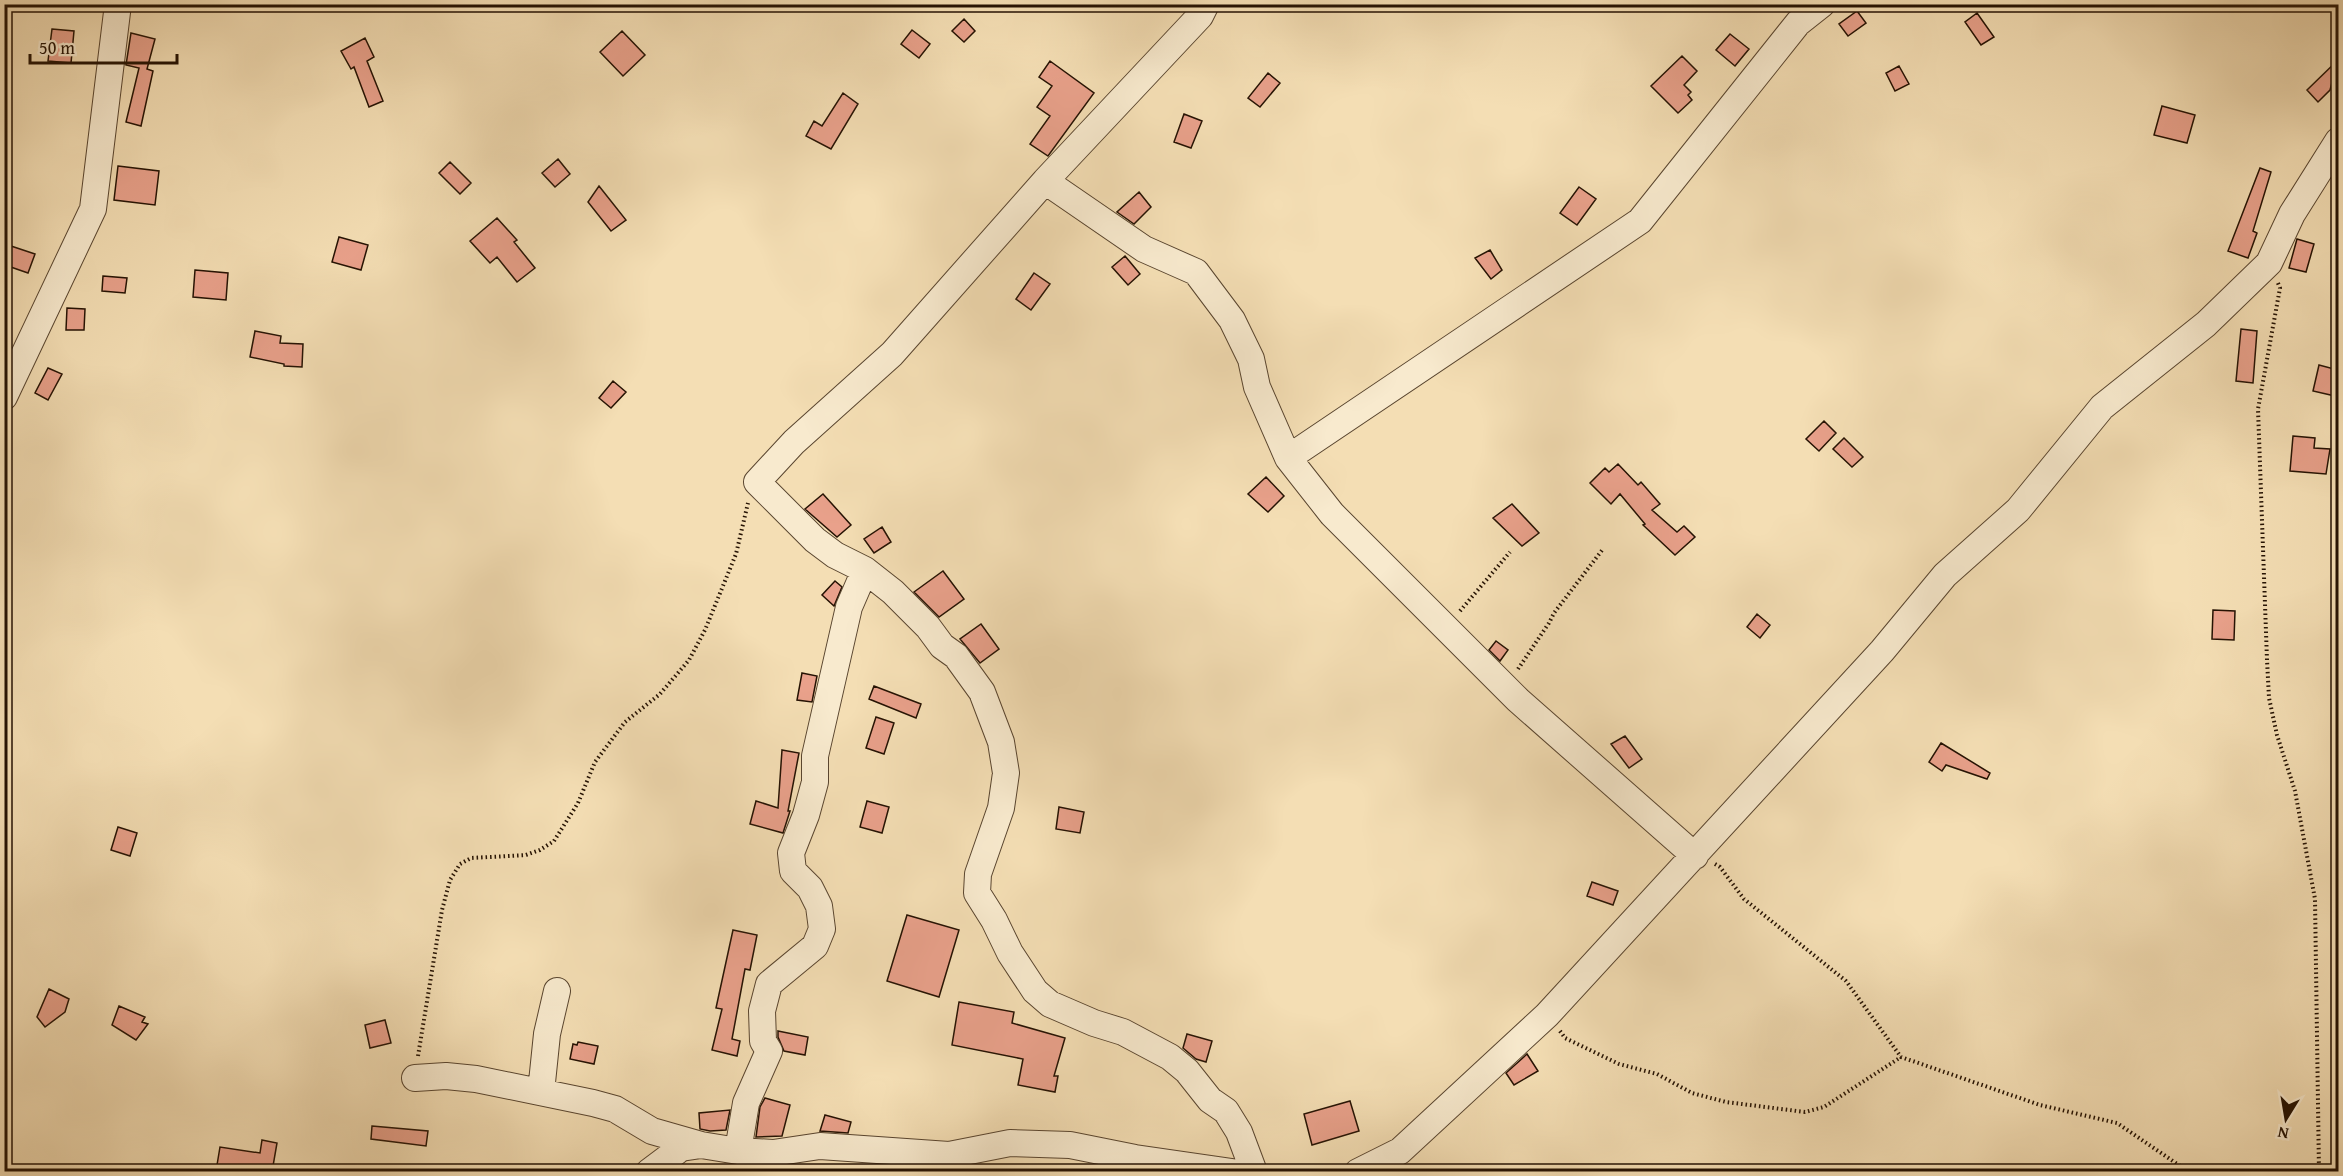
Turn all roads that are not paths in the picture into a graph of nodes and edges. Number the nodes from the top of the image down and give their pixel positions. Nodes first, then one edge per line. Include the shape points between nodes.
1 (118, 4) edge
2 (1206, 4) edge
3 (1822, 4) edge
4 (2338, 141) edge
5 (1045, 181) junction
6 (4, 397) edge
7 (1288, 458) junction
8 (865, 570) junction
9 (1695, 856) junction
10 (557, 992) dead end
11 (415, 1078) road end
12 (541, 1092) junction
13 (701, 1145) junction
14 (738, 1151) junction
15 (649, 1172) edge
16 (1232, 1172) edge
17 (1254, 1172) edge
18 (1358, 1172) edge

1 - 6 street via 93,209
2 - 5 street via 1200,16
3 - 7 street via 1798,23 1640,221
4 - 9 street via 2292,214 2269,263 2206,324 2102,407 2018,510 1945,575 1882,651
5 - 7 street via 1144,249 1196,272 1232,320
5 - 8 street via 892,354 794,442 757,482 815,540
7 - 9 street via 1332,514 1505,687
8 - 14 street via 849,607 815,756 813,790 791,853 794,871 810,888 819,906 822,929 815,946 769,984 762,1011 763,1041 768,1052 746,1103
8 - 17 street via 893,592 956,656 982,692 1001,742 1006,773 1001,808 978,874 977,893 1010,953 1035,991 1050,1004 1123,1032 1170,1057 1187,1071 1210,1100 1227,1111
9 - 18 street via 1547,1015 1400,1151
10 - 12 street via 547,1034
11 - 12 street via 476,1079
12 - 13 street via 615,1109 652,1131
13 - 14 street
13 - 15 street via 681,1148
14 - 16 street via 773,1154 820,1146 949,1155 1010,1143 1070,1145

